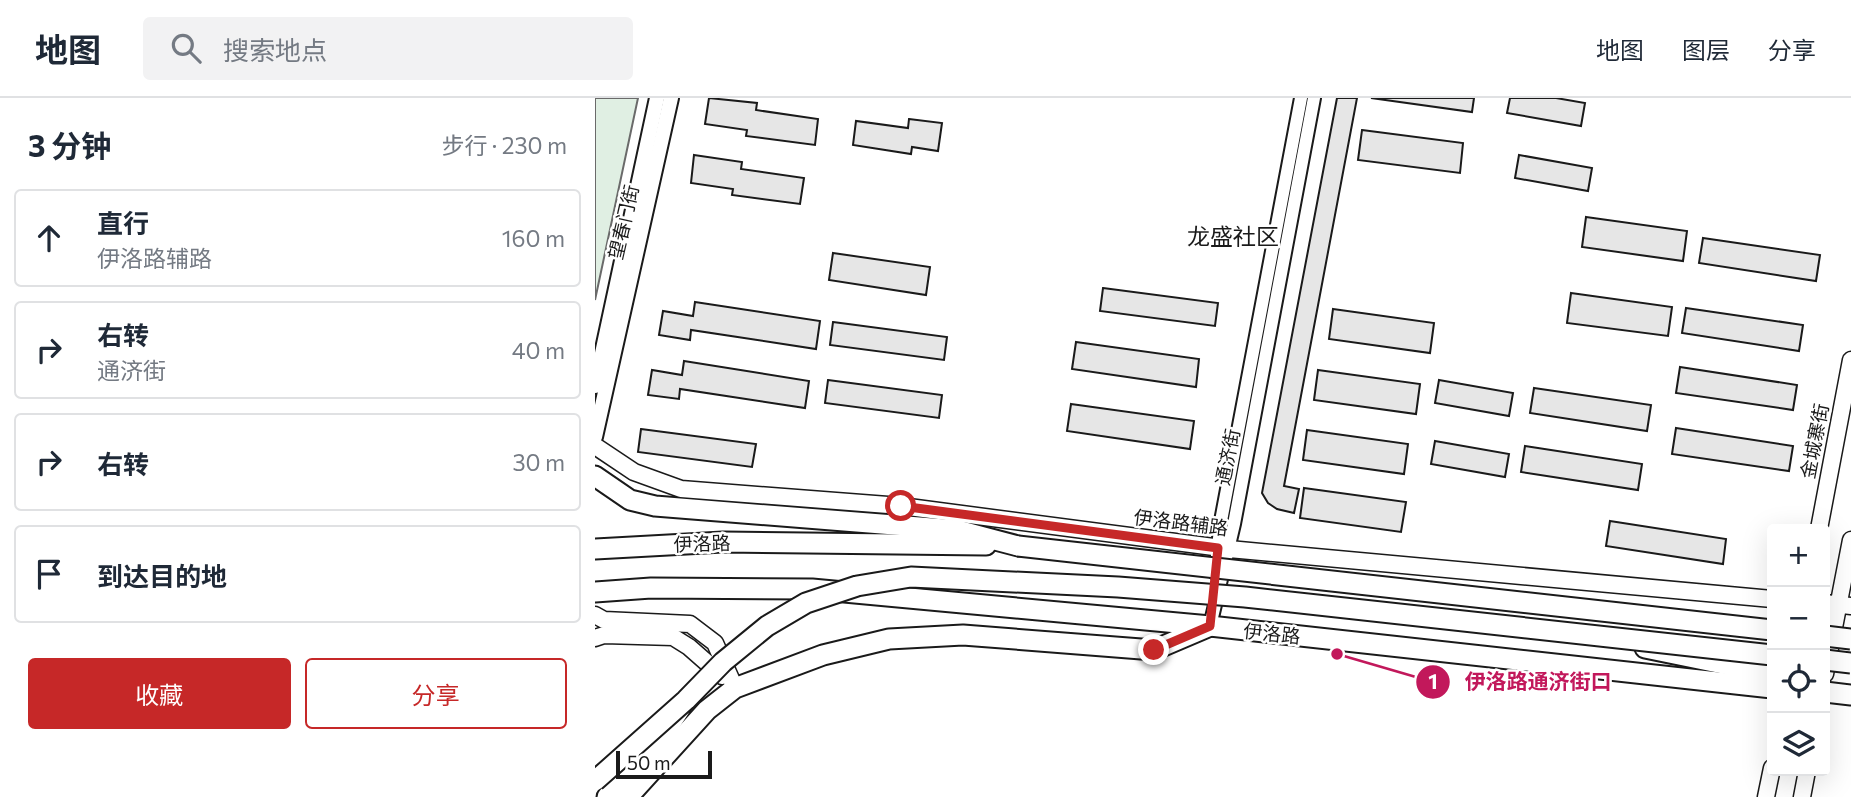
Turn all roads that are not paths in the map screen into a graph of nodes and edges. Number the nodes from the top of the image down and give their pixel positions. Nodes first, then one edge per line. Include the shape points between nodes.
1 (657, 98) edge
2 (671, 98) edge
3 (1301, 98) edge
4 (1314, 98) edge
5 (1851, 360) edge
6 (595, 386) edge
7 (595, 437) edge
8 (595, 446) edge
9 (595, 476) edge
10 (1820, 524) edge
11 (1851, 540) edge
12 (1018, 546) junction
13 (595, 549) edge
14 (1223, 549) junction
15 (595, 592) edge
16 (1767, 599) edge
17 (1838, 604) edge
18 (595, 615) edge
19 (1210, 626) junction
20 (1767, 629) edge
21 (1589, 636) junction
22 (1830, 637) edge
23 (595, 638) edge
24 (1851, 639) edge
25 (1830, 650) edge
26 (1767, 654) edge
27 (1830, 661) edge
28 (1851, 663) edge
29 (1767, 673) edge
30 (1830, 678) edge
31 (1851, 682) edge
32 (1767, 687) edge
33 (736, 688) junction
34 (1830, 693) edge
35 (1851, 695) edge
36 (686, 699) junction
37 (1770, 776) edge
38 (1806, 776) edge
39 (595, 781) edge
40 (607, 797) edge
41 (628, 797) edge
42 (1766, 797) edge
43 (1802, 797) edge

1 - 6 street, 望春门街
2 - 7 street, 望春门街
3 - 14 street, 通济街
4 - 14 street, 通济街
5 - 10 main road, 金城寨街
8 - 14 main road, 伊洛路辅路 via 634,472 681,489 901,506
9 - 12 main road via 630,500 655,506 957,530
11 - 17 main road
12 - 13 main road, 伊洛路 via 723,542
12 - 20 main road, bridge
14 - 16 main road, 伊洛路辅路
14 - 19 street, 通济街
15 - 19 main road, 伊洛路 via 812,589
17 - 25 main road
18 - 33 main road via 604,620 690,624 715,643
19 - 32 main road, 伊洛路
19 - 33 main road via 1154,650 963,635 889,639 823,655
21 - 26 main road, bridge
21 - 29 main road, bridge
21 - 36 main road, bridge via 1245,597 911,577 857,586 806,603 758,633
22 - 24 main road, bridge
23 - 33 main road via 673,637
27 - 28 main road, bridge
30 - 31 main road
33 - 41 main road via 707,710
34 - 35 main road
36 - 39 main road, bridge
36 - 40 main road, bridge via 661,738
37 - 42 main road
38 - 43 main road

